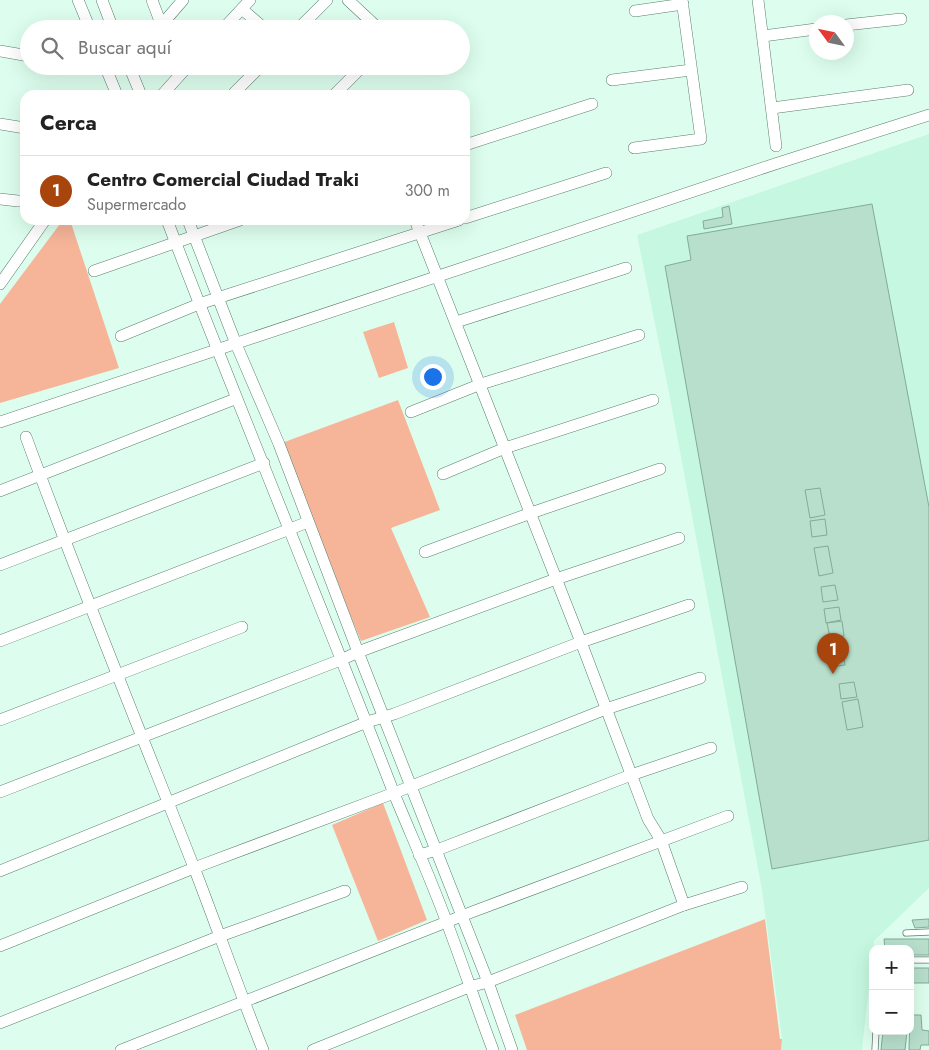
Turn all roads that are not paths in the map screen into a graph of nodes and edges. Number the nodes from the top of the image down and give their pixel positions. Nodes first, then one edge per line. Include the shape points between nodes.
1 (78, 0) edge
2 (102, 0) edge
3 (152, 0) edge
4 (183, 0) edge
5 (250, 0) edge
6 (327, 0) edge
7 (348, 0) edge
8 (758, 0) edge
9 (683, 2) edge
10 (242, 9) junction
11 (636, 11) dead end
12 (901, 19) dead end
13 (86, 20) edge
14 (110, 20) edge
15 (158, 20) edge
16 (165, 20) edge
17 (232, 20) edge
18 (255, 20) edge
19 (307, 20) edge
20 (369, 20) edge
21 (854, 24) edge
22 (809, 30) edge
23 (763, 36) junction
24 (0, 51) edge
25 (20, 54) edge
26 (692, 70) junction
27 (109, 75) edge
28 (120, 75) edge
29 (132, 75) edge
30 (180, 75) edge
31 (252, 75) edge
32 (354, 75) edge
33 (612, 80) dead end
34 (112, 83) junction
35 (115, 90) edge
36 (139, 90) edge
37 (166, 90) edge
38 (237, 90) edge
39 (339, 90) edge
40 (908, 90) dead end
41 (592, 104) dead end
42 (772, 108) junction
43 (929, 115) edge
44 (0, 124) edge
45 (20, 127) edge
46 (470, 143) edge
47 (776, 146) dead end
48 (634, 148) dead end
49 (606, 173) dead end
50 (0, 199) edge
51 (20, 203) edge
52 (470, 216) edge
53 (38, 225) edge
54 (168, 225) edge
55 (190, 225) edge
56 (225, 225) edge
57 (417, 225) edge
58 (443, 225) edge
59 (420, 232) junction
60 (193, 236) junction
61 (175, 241) junction
62 (626, 268) dead end
63 (94, 271) dead end
64 (438, 276) junction
65 (0, 284) edge
66 (218, 298) junction
67 (199, 304) junction
68 (456, 322) junction
69 (639, 335) dead end
70 (121, 336) dead end
71 (236, 344) junction
72 (217, 350) junction
73 (481, 384) junction
74 (235, 398) junction
75 (653, 400) dead end
76 (411, 412) dead end
77 (0, 422) edge
78 (26, 437) dead end
79 (505, 448) junction
80 (264, 463) junction
81 (660, 469) dead end
82 (443, 474) dead end
83 (40, 475) junction
84 (0, 491) edge
85 (531, 513) junction
86 (308, 522) junction
87 (289, 529) junction
88 (679, 538) dead end
89 (65, 539) junction
90 (425, 552) dead end
91 (0, 565) edge
92 (556, 579) junction
93 (689, 605) dead end
94 (91, 606) junction
95 (242, 627) dead end
96 (0, 641) edge
97 (581, 642) junction
98 (358, 652) junction
99 (343, 659) junction
100 (116, 675) junction
101 (700, 678) dead end
102 (606, 709) junction
103 (384, 718) junction
104 (0, 720) edge
105 (366, 722) junction
106 (142, 736) junction
107 (711, 748) dead end
108 (631, 775) junction
109 (411, 785) junction
110 (0, 792) edge
111 (394, 792) junction
112 (168, 803) junction
113 (728, 816) dead end
114 (661, 840) junction
115 (437, 850) junction
116 (419, 855) junction
117 (194, 868) junction
118 (0, 871) edge
119 (742, 886) dead end
120 (345, 891) dead end
121 (684, 905) junction
122 (461, 916) junction
123 (447, 922) junction
124 (929, 932) edge
125 (906, 933) dead end
126 (220, 936) junction
127 (0, 946) edge
128 (914, 960) edge
129 (929, 960) edge
130 (488, 982) junction
131 (469, 987) junction
132 (244, 1002) junction
133 (0, 1024) edge
134 (876, 1035) edge
135 (121, 1050) edge
136 (263, 1050) edge
137 (313, 1050) edge
138 (492, 1050) edge
139 (512, 1050) edge
140 (875, 1050) edge

1 - 13 street
2 - 14 street
3 - 15 street
4 - 16 street
5 - 10 street
6 - 19 street
7 - 20 street
8 - 23 street
9 - 11 street
9 - 26 street
10 - 17 street
10 - 18 street
12 - 21 street
22 - 23 street
23 - 42 street
24 - 25 street
26 - 33 street
26 - 48 street via 700,139
27 - 34 street
28 - 34 street
29 - 36 street
30 - 37 street
31 - 38 street
32 - 39 street
34 - 35 street
40 - 42 street
41 - 46 street
42 - 47 street
43 - 64 street
44 - 45 street
49 - 52 street
50 - 51 street
53 - 65 street
54 - 61 street
55 - 60 street
56 - 60 street
57 - 59 street
58 - 59 street
59 - 64 street
59 - 66 street
60 - 61 street
60 - 66 street
61 - 63 street
61 - 67 street
62 - 68 street
64 - 68 street
64 - 71 street
66 - 67 street
66 - 71 street
67 - 70 street
67 - 72 street
68 - 73 street
69 - 73 street
71 - 72 street
71 - 86 street
72 - 74 street
72 - 77 street
73 - 76 street
73 - 79 street
74 - 80 street
74 - 83 street
75 - 79 street
78 - 83 street
79 - 82 street
79 - 85 street
80 - 87 street
80 - 89 street
81 - 85 street
83 - 84 street
83 - 89 street
85 - 90 street
85 - 92 street
86 - 87 street
86 - 98 street
87 - 94 street
87 - 99 street
88 - 92 street
89 - 91 street
89 - 94 street
92 - 97 street
92 - 98 street
93 - 97 street
94 - 96 street
94 - 100 street
95 - 100 street
97 - 102 street
97 - 103 street
98 - 99 street
98 - 103 street
99 - 105 street
99 - 106 street
100 - 104 street
100 - 106 street
101 - 102 street
102 - 108 street
102 - 109 street
103 - 105 street
103 - 109 street
105 - 111 street
105 - 112 street
106 - 110 street
106 - 112 street
107 - 108 street
108 - 114 street via 648,819
108 - 115 street
109 - 111 street
109 - 115 street
111 - 116 street
111 - 117 street
112 - 117 street
112 - 118 street
113 - 114 street
114 - 121 street
114 - 122 street
115 - 116 street
115 - 122 street
116 - 123 street
117 - 126 street
117 - 127 street
119 - 121 street
120 - 126 street
121 - 130 street
122 - 123 street
122 - 130 street
123 - 131 street
123 - 132 street
124 - 125 lane
126 - 132 street
126 - 133 street
128 - 129 lane
130 - 131 street
130 - 139 street
131 - 137 street
131 - 138 street
132 - 135 street
132 - 136 street
134 - 140 lane

